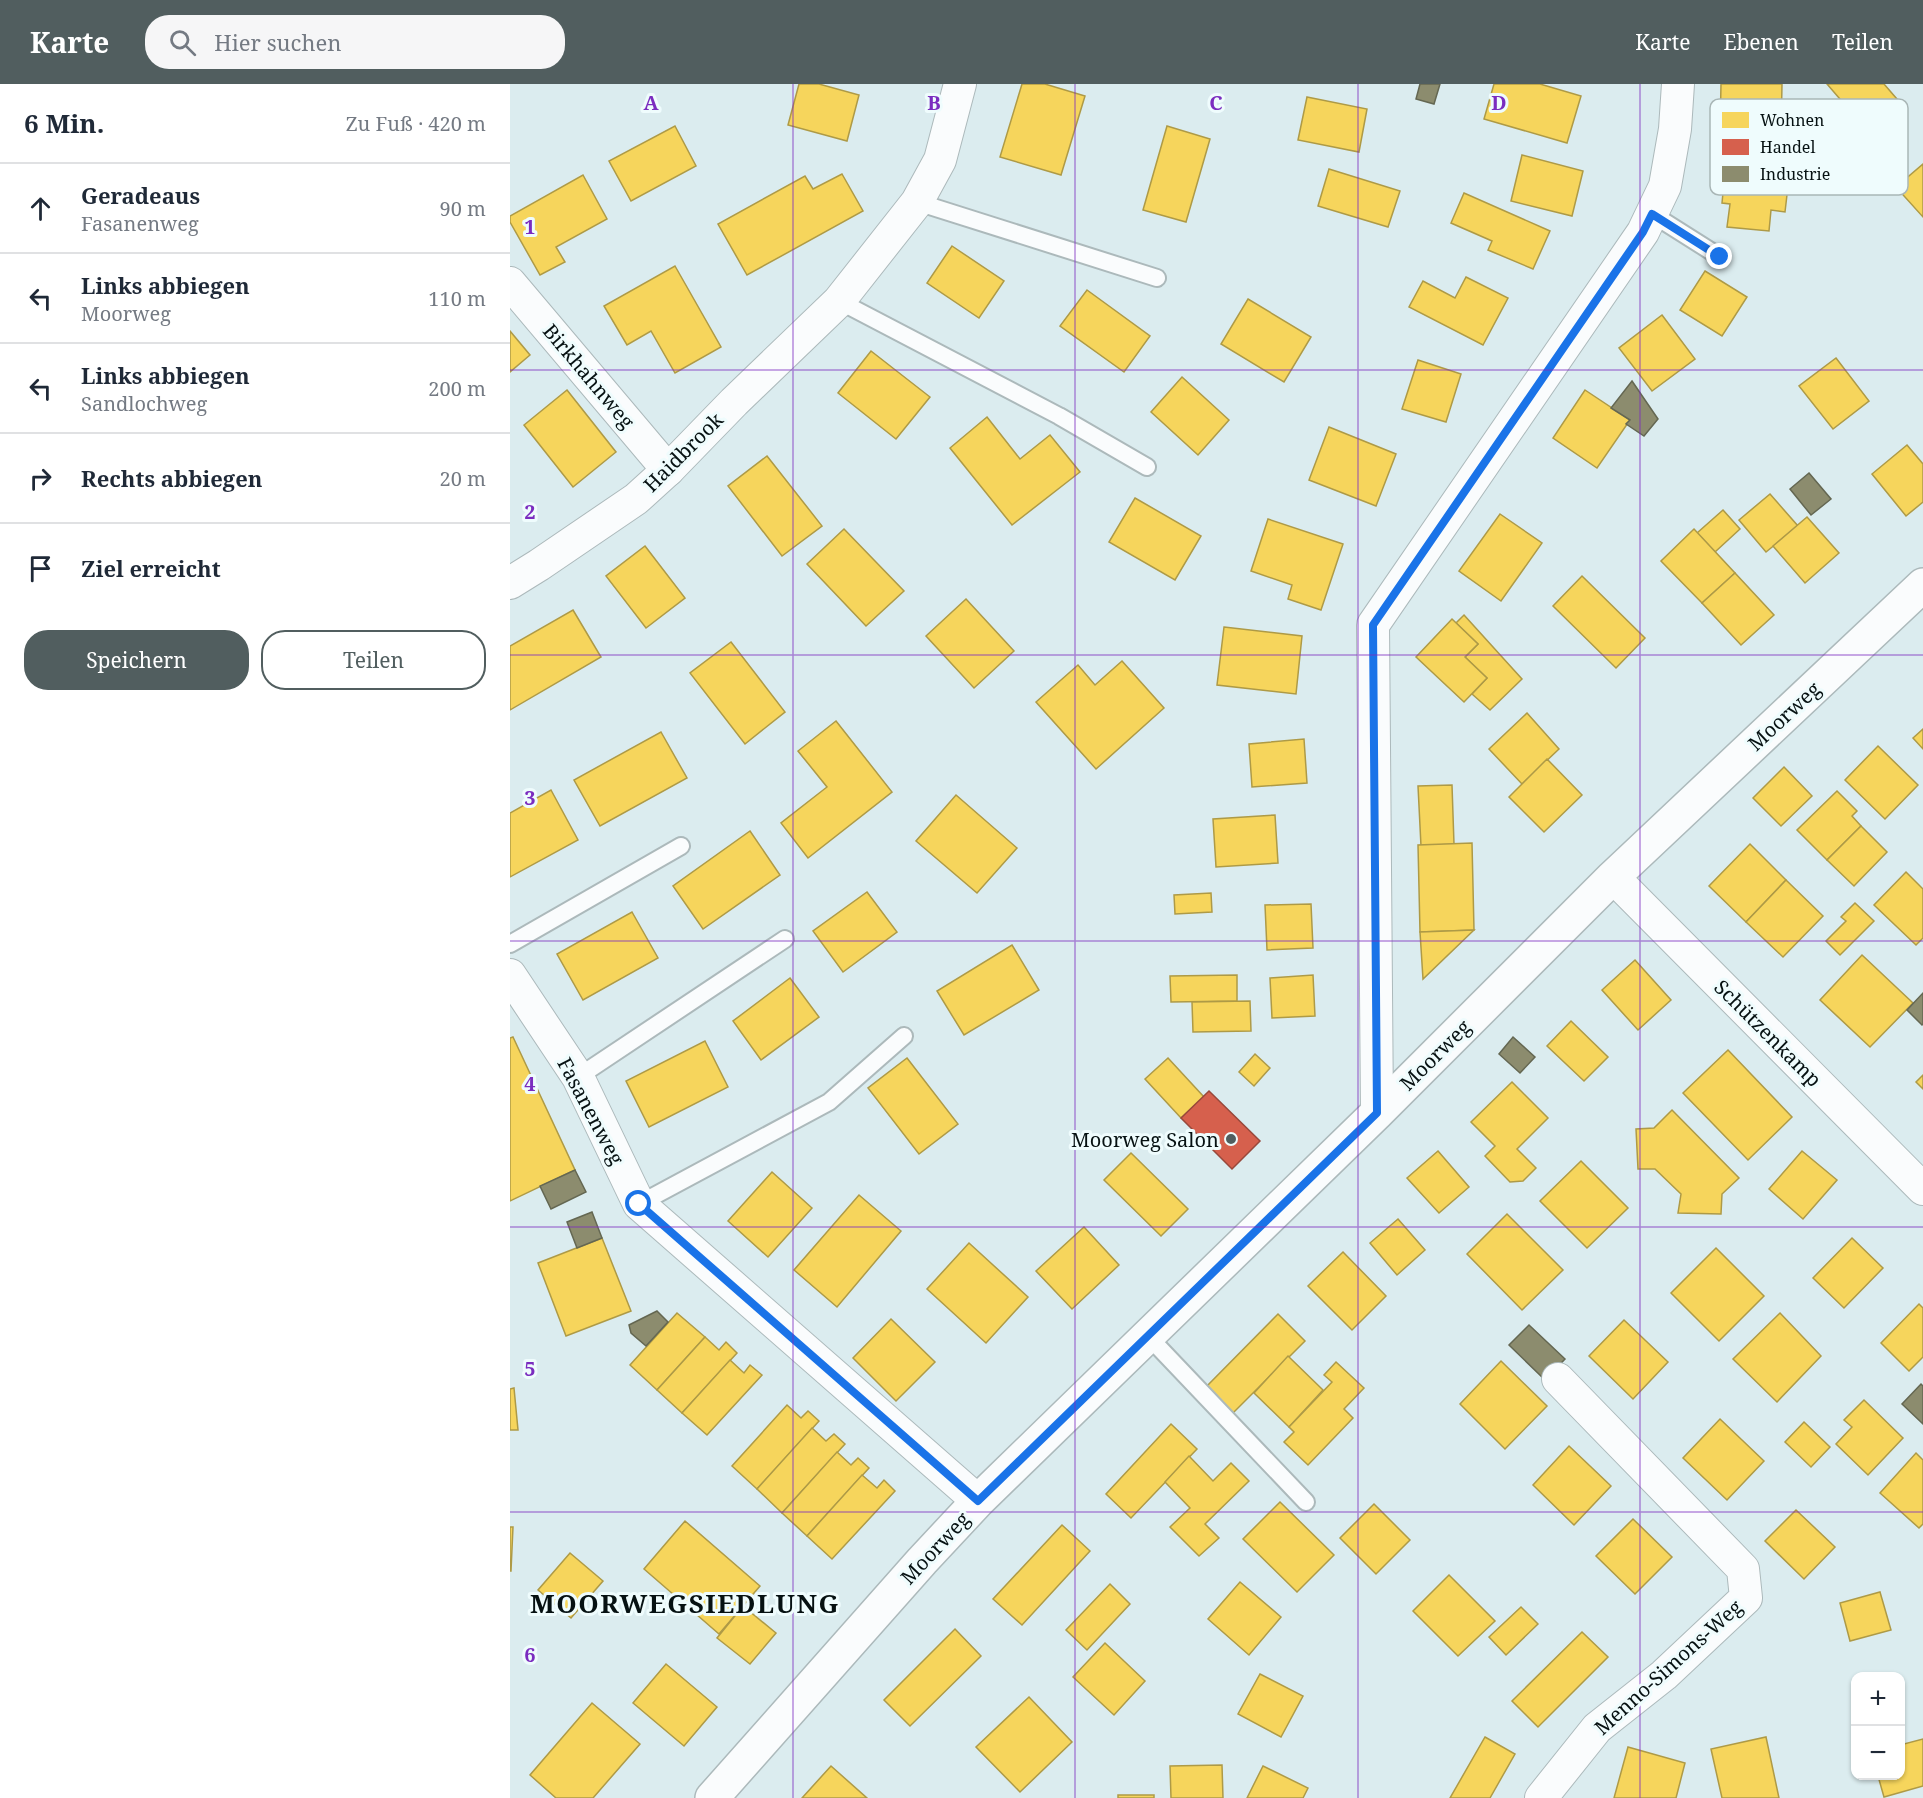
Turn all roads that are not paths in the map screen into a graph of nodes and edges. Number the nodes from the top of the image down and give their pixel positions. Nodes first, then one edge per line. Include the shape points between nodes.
1 (960, 84) edge
2 (1678, 84) edge
3 (917, 202) junction
4 (1652, 214) junction
5 (1720, 257) dead end
6 (1157, 278) dead end
7 (510, 283) edge
8 (839, 301) junction
9 (1147, 467) dead end
10 (668, 470) junction
11 (510, 583) edge
12 (1923, 585) edge
13 (681, 846) dead end
14 (1613, 877) junction
15 (785, 939) dead end
16 (510, 944) edge
17 (510, 975) edge
18 (904, 1036) dead end
19 (578, 1077) junction
20 (1377, 1113) junction
21 (1923, 1189) edge
22 (639, 1204) junction
23 (1148, 1336) junction
24 (1558, 1379) dead end
25 (978, 1501) junction
26 (1306, 1502) dead end
27 (712, 1798) edge
28 (1541, 1798) edge

1 - 3 street, Haidbrook via 940,160
2 - 4 street via 1665,186
3 - 6 lane
3 - 8 street, Haidbrook
4 - 5 lane
4 - 20 street via 1373,625
7 - 10 street, Birkhahnweg
8 - 9 lane via 1059,416
8 - 10 street, Haidbrook
10 - 11 street, Haidbrook via 636,499
12 - 14 street, Moorweg
13 - 16 lane
14 - 20 street, Moorweg
14 - 21 street, Schützenkamp
15 - 19 lane
17 - 19 street, Fasanenweg
18 - 22 lane via 829,1102
19 - 22 street, Fasanenweg
20 - 23 street, Moorweg
22 - 25 street, Fasanenweg
23 - 25 street, Moorweg
23 - 26 lane
24 - 28 street, Menno-Simons-Weg via 1743,1569 1746,1598 1664,1676 1597,1728
25 - 27 street, Moorweg

